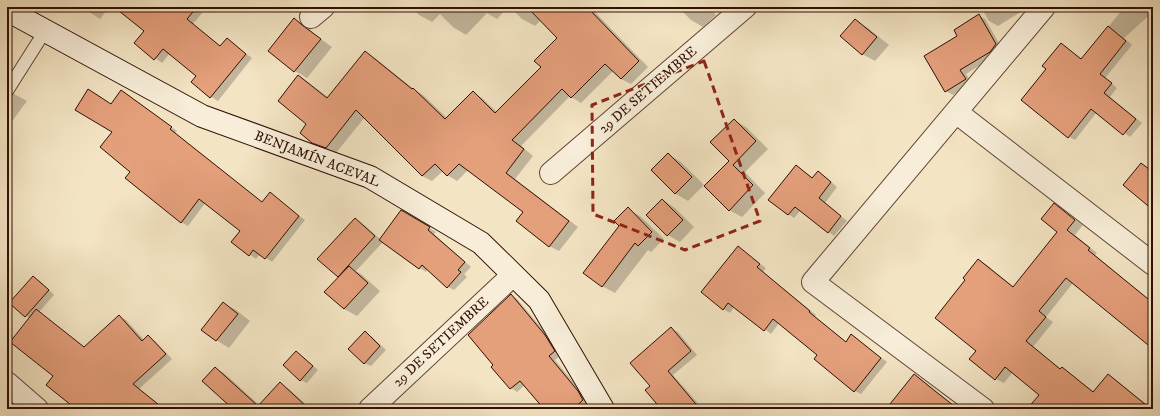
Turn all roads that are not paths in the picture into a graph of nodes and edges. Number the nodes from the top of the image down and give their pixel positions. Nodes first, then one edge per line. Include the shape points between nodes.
1 (745, 7) edge
2 (1044, 7) edge
3 (7, 10) edge
4 (45, 31) junction
5 (7, 91) edge
6 (956, 112) junction
7 (551, 173) dead end
8 (1153, 264) edge
9 (513, 275) junction
10 (7, 383) edge
11 (37, 409) edge
12 (370, 409) edge
13 (603, 409) edge
14 (983, 409) edge

1 - 7 street, 29 DE SETIEMBRE
2 - 6 street
3 - 4 street, BENJAMÍN ACEVAL
4 - 5 lane
4 - 9 street, BENJAMÍN ACEVAL via 202,116 370,177 481,244
6 - 8 street
6 - 14 street via 813,282
9 - 12 street, 29 DE SETIEMBRE
9 - 13 street, BENJAMÍN ACEVAL via 539,300
10 - 11 street

